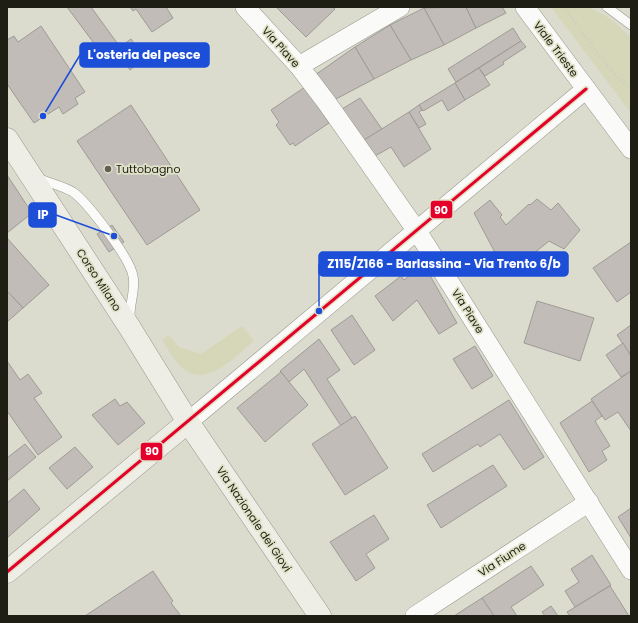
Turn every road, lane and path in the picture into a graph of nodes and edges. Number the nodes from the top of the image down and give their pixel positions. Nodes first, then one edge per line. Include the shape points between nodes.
1 (245, 7) edge
2 (400, 7) edge
3 (564, 7) edge
4 (607, 7) edge
5 (529, 8) edge
6 (631, 25) edge
7 (299, 66) junction
8 (631, 88) edge
9 (586, 89) junction
10 (7, 139) edge
11 (631, 149) edge
12 (26, 168) junction
13 (416, 231) junction
14 (130, 328) junction
15 (188, 422) junction
16 (589, 502) junction
17 (631, 570) edge
18 (7, 572) edge
19 (320, 616) edge
20 (415, 616) edge

1 - 7 street, Via Piave
2 - 7 street
3 - 8 path via 614,72
4 - 6 lane
5 - 9 street, Viale Trieste
7 - 13 street, Via Piave
9 - 11 street, Viale Trieste
9 - 13 street
10 - 12 main road, Corso Milano
12 - 14 main road, Corso Milano
12 - 14 lane via 38,178 71,191 83,200 131,268 134,286 129,307
13 - 15 street
13 - 16 street, Via Piave
14 - 15 main road, Corso Milano
15 - 18 main road
15 - 19 main road, Via Nazionale dei Giovi
16 - 17 street, Via Piave
16 - 20 street, Via Fiume

